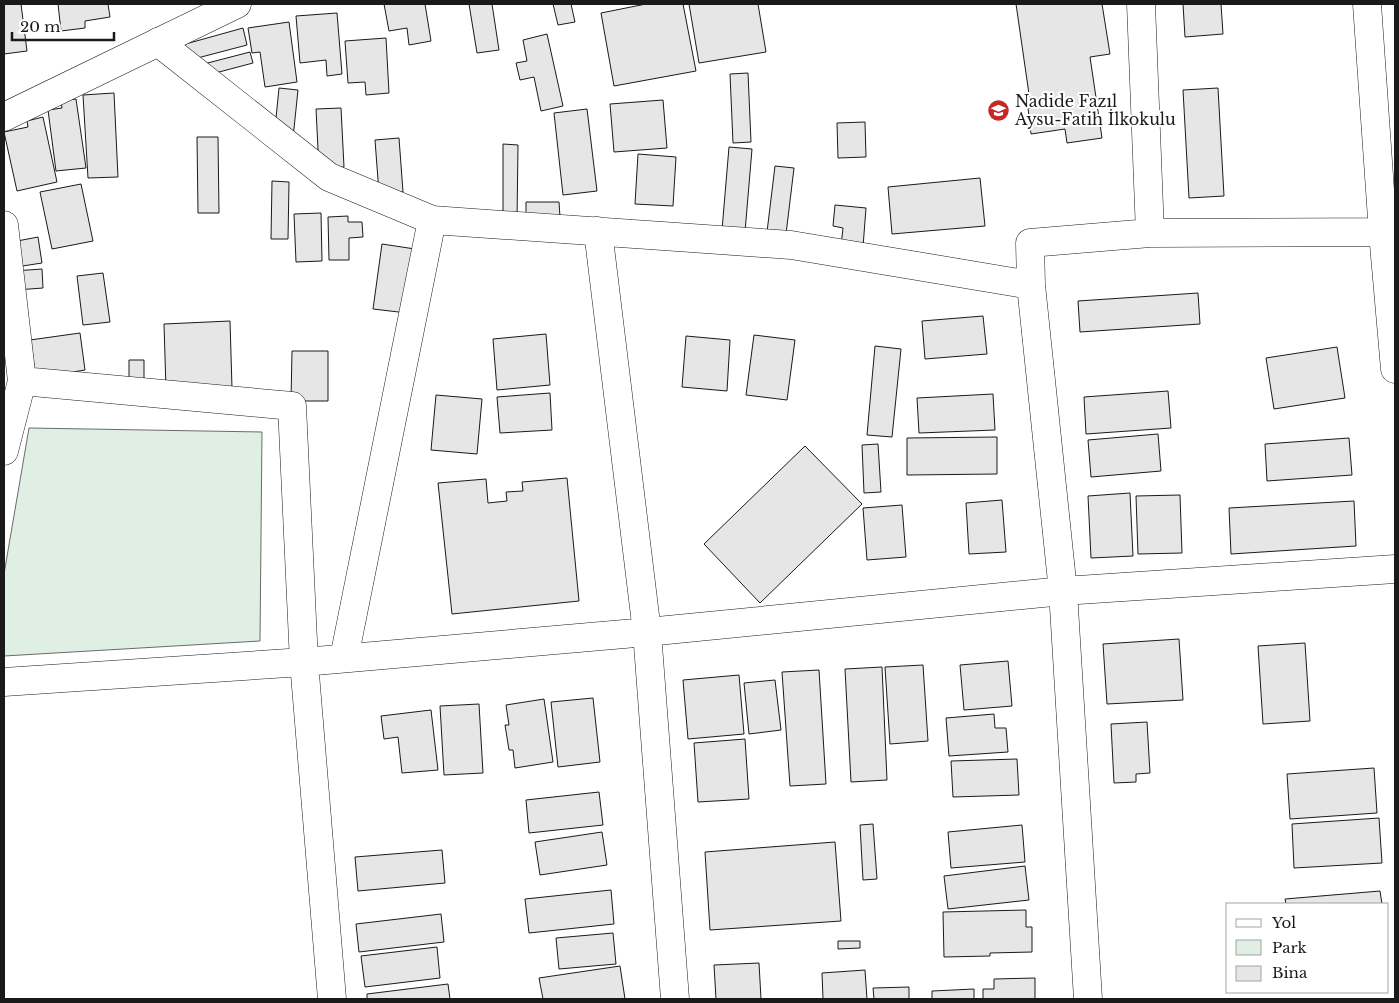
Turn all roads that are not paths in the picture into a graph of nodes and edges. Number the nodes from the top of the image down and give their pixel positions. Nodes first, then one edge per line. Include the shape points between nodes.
1 (237, 4) edge
2 (1141, 4) edge
3 (1367, 4) edge
4 (158, 42) junction
5 (4, 117) edge
6 (432, 220) junction
7 (4, 225) edge
8 (598, 231) junction
9 (1389, 232) edge
10 (1150, 233) junction
11 (1031, 285) junction
12 (1395, 369) edge
13 (22, 381) junction
14 (4, 451) edge
15 (1395, 569) edge
16 (1063, 591) junction
17 (647, 632) junction
18 (344, 658) junction
19 (304, 662) junction
20 (4, 682) edge
21 (332, 999) edge
22 (675, 999) edge
23 (1088, 999) edge

1 - 4 street
2 - 10 street
3 - 9 street
4 - 5 street
4 - 6 street via 329,176
6 - 8 street
6 - 18 street
7 - 13 street
8 - 11 street via 791,244
8 - 17 street
9 - 10 street
9 - 12 street
10 - 11 street via 1030,243
11 - 16 street
13 - 14 street
13 - 19 street via 292,406
15 - 16 street
16 - 17 street
16 - 23 street
17 - 18 street
17 - 22 street
18 - 19 street
19 - 20 street
19 - 21 street

